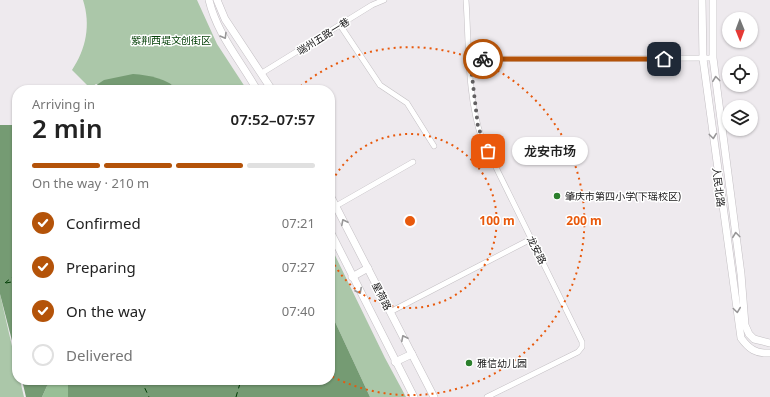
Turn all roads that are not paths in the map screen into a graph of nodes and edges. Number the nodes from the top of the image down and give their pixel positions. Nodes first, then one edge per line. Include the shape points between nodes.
1 (209, 0) edge
2 (217, 0) edge
3 (222, 0) edge
4 (384, 0) edge
5 (466, 0) edge
6 (702, 0) edge
7 (712, 0) edge
8 (370, 2) edge
9 (225, 19) junction
10 (340, 25) junction
11 (713, 58) junction
12 (470, 59) junction
13 (703, 59) junction
14 (262, 73) junction
15 (254, 85) edge
16 (269, 85) edge
17 (434, 146) dead end
18 (413, 162) dead end
19 (336, 206) joint
20 (531, 239) junction
21 (335, 241) edge
22 (368, 268) junction
23 (352, 277) junction
24 (390, 312) junction
25 (770, 343) edge
26 (770, 353) edge
27 (412, 354) junction
28 (396, 362) junction
29 (414, 397) edge
30 (434, 397) edge
31 (487, 397) edge

1 -> 15 main road via 216,22
2 - 9 main road
3 - 9 main road
4 - 8 street, 端州五路一巷
5 - 12 street, 龙安路
6 - 13 main road, 人民北路
7 - 11 main road, 人民北路
8 - 10 street, 端州五路一巷
9 - 14 main road
10 - 14 street, 端州五路一巷
10 - 17 street via 380,85 408,104
11 - 13 street
25 -> 11 main road, 人民北路 via 754,339 745,325 741,274
12 - 13 street
12 - 20 street, 龙安路 via 478,127 482,139
13 -> 26 main road, 人民北路 via 741,338 754,352
14 - 16 main road
18 - 19 street
22 -> 19 main road, 星荷路
20 - 24 street
20 - 31 street, 龙安路 via 579,334 582,347 572,356
21 - 23 main road, 星荷路
22 - 23 main road
22 - 24 main road, 星荷路
23 -> 28 main road, 星荷路
27 -> 24 main road, 星荷路
27 - 28 main road
27 - 30 main road, 星荷路
28 - 29 main road, 星荷路

